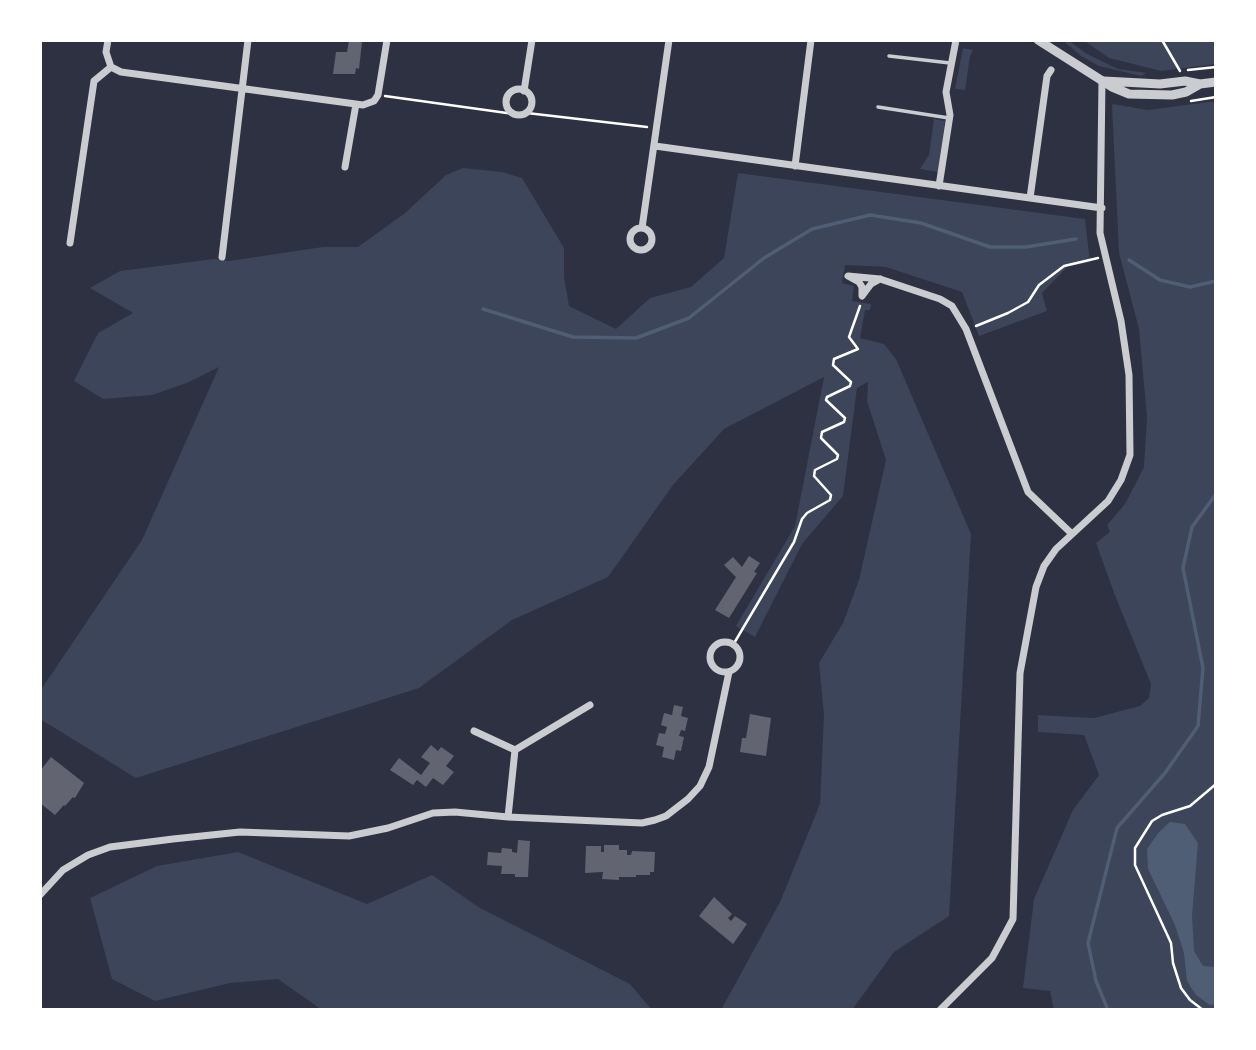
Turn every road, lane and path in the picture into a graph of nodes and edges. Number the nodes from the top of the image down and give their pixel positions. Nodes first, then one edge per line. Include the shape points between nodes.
1 (108, 40) edge
2 (248, 40) edge
3 (387, 40) edge
4 (532, 40) edge
5 (668, 40) edge
6 (811, 40) edge
7 (956, 40) edge
8 (1038, 40) edge
9 (1051, 40) edge
10 (1162, 40) edge
11 (890, 56) dead end
12 (1062, 56) junction
13 (952, 63) junction
14 (111, 67) junction
15 (1051, 70) dead end
16 (1180, 71) dead end
17 (1102, 81) junction
18 (1216, 82) edge
19 (242, 87) junction
20 (524, 91) junction
21 (379, 95) junction
22 (356, 104) junction
23 (878, 107) dead end
24 (527, 113) junction
25 (514, 114) junction
26 (949, 119) junction
27 (657, 129) junction
28 (655, 146) junction
29 (795, 166) junction
30 (345, 167) dead end
31 (939, 186) junction
32 (1030, 198) junction
33 (1102, 208) junction
34 (642, 228) dead end
35 (70, 243) dead end
36 (222, 257) dead end
37 (1104, 257) junction
38 (880, 279) junction
39 (862, 296) junction
40 (966, 329) junction
41 (1072, 534) junction
42 (733, 645) junction
43 (729, 672) junction
44 (590, 705) dead end
45 (474, 731) dead end
46 (514, 750) junction
47 (1216, 783) edge
48 (508, 817) junction
49 (40, 895) edge
50 (940, 1010) edge
51 (1203, 1010) edge

1 - 14 street
2 - 19 street
3 - 21 street
4 - 20 street
5 - 27 street
6 - 29 street
7 - 13 street
8 - 12 street
9 - 12 street
10 - 16 path
11 - 13 lane
12 - 17 street
13 - 26 street via 946,92
14 - 19 street
14 - 35 street via 94,81
15 - 32 street
17 - 18 street via 1139,95 1172,95
17 - 33 street
19 - 22 street
19 - 36 street
20 - 24 street via 532,101
20 - 25 street via 509,95 507,106
21 - 22 street via 369,104
21 - 25 path
22 - 30 street
23 - 26 lane
24 - 25 street
24 - 27 path
26 - 31 street
27 - 28 street
28 - 29 street
28 - 34 street
29 - 31 street
31 - 32 street
32 - 33 street
33 - 37 street
37 - 40 path via 1064,266 1039,285 1028,302
37 - 41 street via 1129,376 1130,455 1108,501
38 - 39 street
38 - 39 street via 848,276 862,287
38 - 40 street via 946,302
39 - 42 path via 849,337 858,349 834,359 833,365 850,386 826,400 845,418 822,432 821,438 837,459 816,470 814,476 831,495 830,500 802,519 794,542
40 - 41 street via 1028,492
41 - 50 street via 1044,566 1036,587 1020,673 1013,919 992,958
42 - 43 street via 739,662
42 - 43 street via 718,644 709,656 715,669
43 - 48 street via 709,767 700,786 666,816 642,823
44 - 46 street
45 - 46 street
46 - 48 street
47 - 51 path via 1190,806 1153,821 1135,848 1135,865 1171,943 1181,988
48 - 49 street via 433,813 349,836 240,832 110,847 63,870

